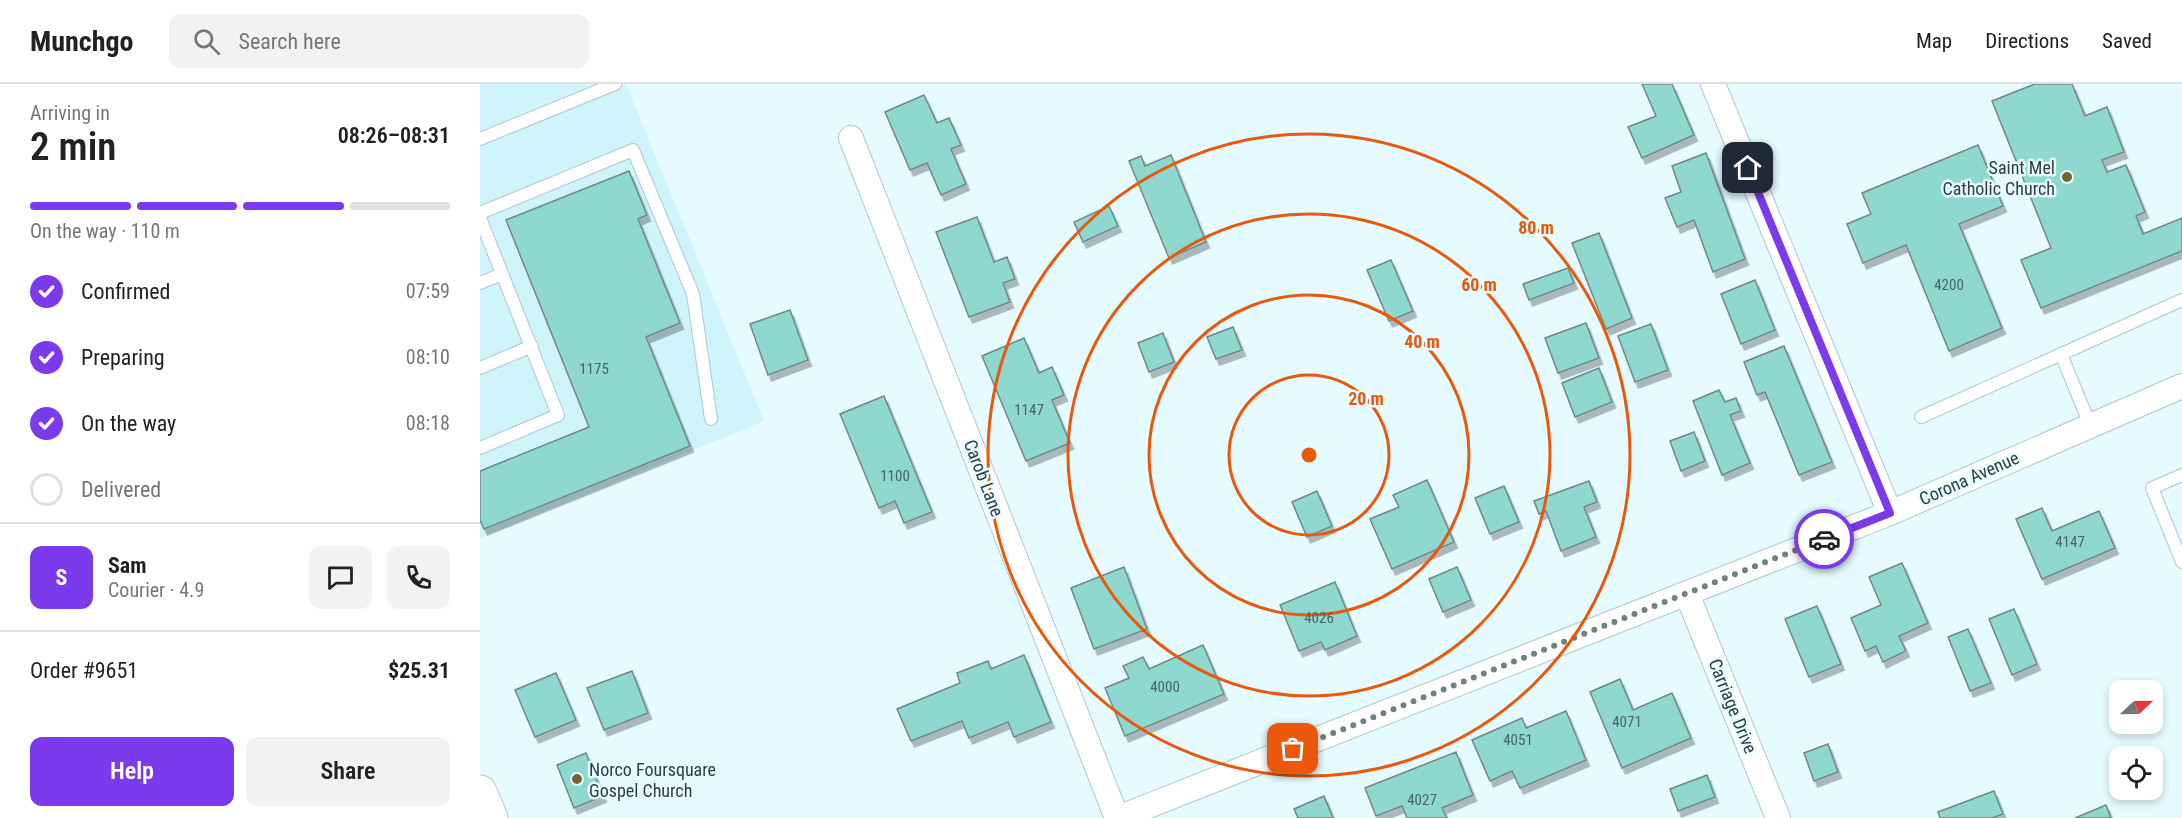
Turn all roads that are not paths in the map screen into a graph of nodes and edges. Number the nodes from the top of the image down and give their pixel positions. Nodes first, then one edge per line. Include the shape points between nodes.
1 (615, 84) edge
2 (1713, 84) edge
3 (851, 138) dead end
4 (480, 139) edge
5 (480, 213) edge
6 (480, 218) edge
7 (502, 274) junction
8 (480, 283) edge
9 (2182, 300) edge
10 (532, 346) junction
11 (2061, 354) junction
12 (480, 368) edge
13 (2182, 386) edge
14 (1921, 417) dead end
15 (711, 419) dead end
16 (2090, 425) junction
17 (480, 448) edge
18 (2182, 475) edge
19 (1890, 513) junction
20 (2182, 562) edge
21 (1687, 594) junction
22 (480, 792) edge
23 (491, 818) edge
24 (1118, 818) edge
25 (1778, 818) edge

1 - 4 lane
2 - 19 street
3 - 24 street, Carob Lane
5 - 15 lane via 633,150 693,294
6 - 7 lane
7 - 8 lane
7 - 10 lane
9 - 11 lane
10 - 12 lane
10 - 17 lane via 558,415
11 - 14 lane
11 - 16 lane
13 - 16 street, Corona Avenue
16 - 19 street, Corona Avenue
18 - 20 lane via 2152,488
19 - 21 street, Corona Avenue
21 - 24 street, Corona Avenue
21 - 25 street, Carriage Drive
22 - 23 main road

